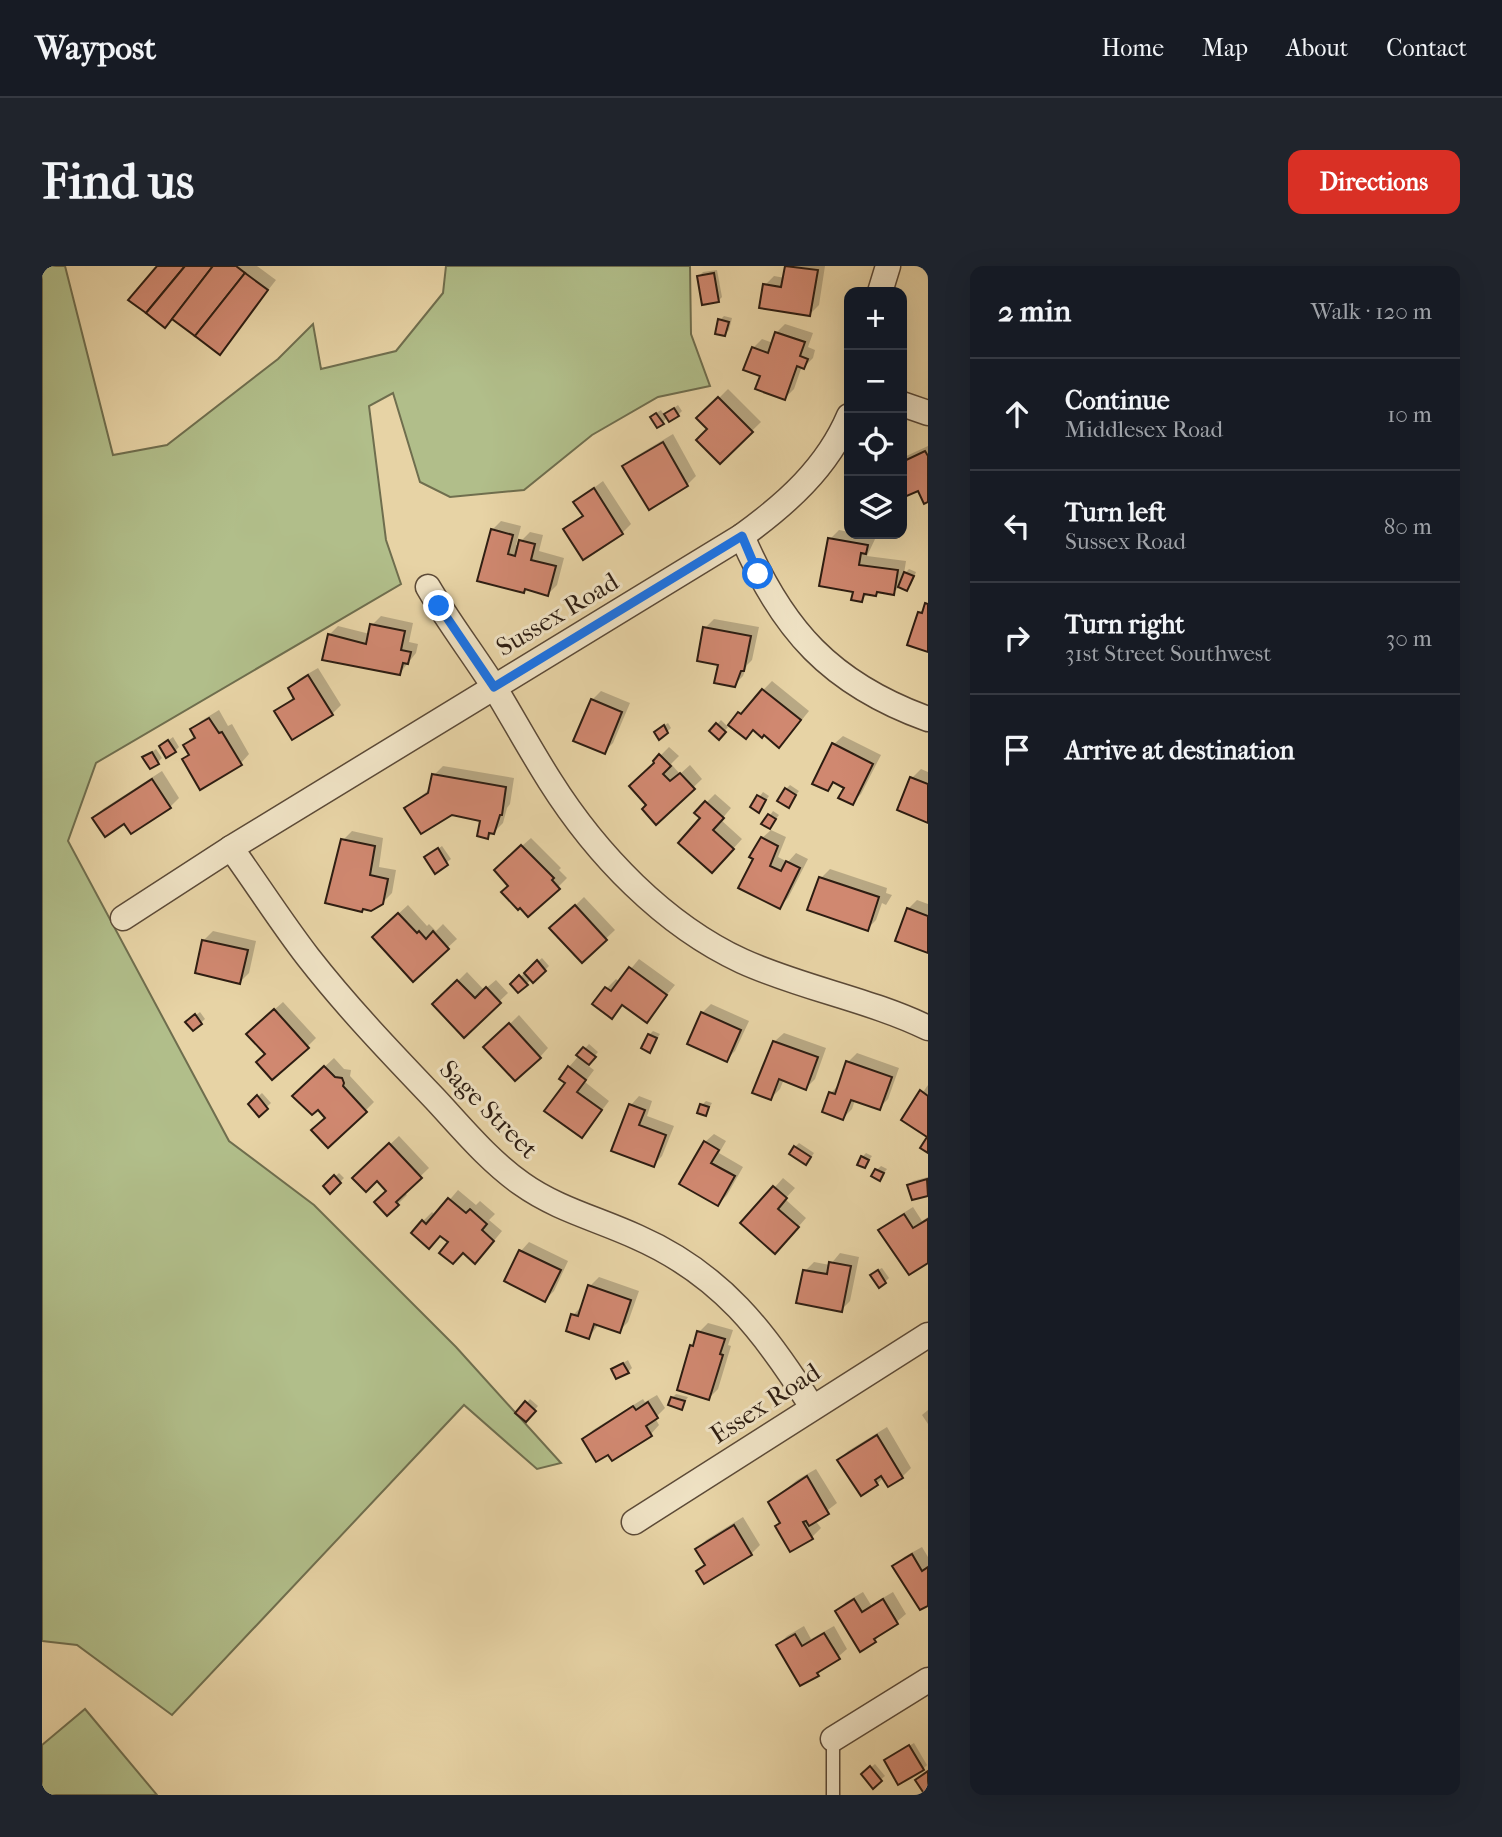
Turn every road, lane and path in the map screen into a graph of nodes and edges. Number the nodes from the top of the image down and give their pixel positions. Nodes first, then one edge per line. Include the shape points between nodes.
1 (888, 266) edge
2 (882, 287) edge
3 (907, 406) edge
4 (928, 413) edge
5 (844, 425) edge
6 (742, 536) junction
7 (428, 587) dead end
8 (494, 687) junction
9 (928, 719) edge
10 (232, 848) junction
11 (123, 918) dead end
12 (928, 1028) edge
13 (928, 1335) edge
14 (812, 1407) junction
15 (634, 1522) dead end
16 (928, 1680) edge
17 (833, 1739) joint
18 (833, 1795) edge

1 - 2 street
3 - 4 street
5 - 6 street, Sussex Road via 808,480 781,508
6 - 8 street, Sussex Road
6 - 9 street via 780,610 806,643 872,696
7 - 8 street
8 - 10 street, Sussex Road
8 - 12 street via 551,783 585,829 663,911 742,961
10 - 11 street, Sussex Road
10 - 14 street, Sage Street via 307,956 361,1021 493,1161 552,1203 638,1237 718,1286 780,1356
13 - 14 street, Essex Road
14 - 15 street, Essex Road
16 - 17 street
17 - 18 lane

